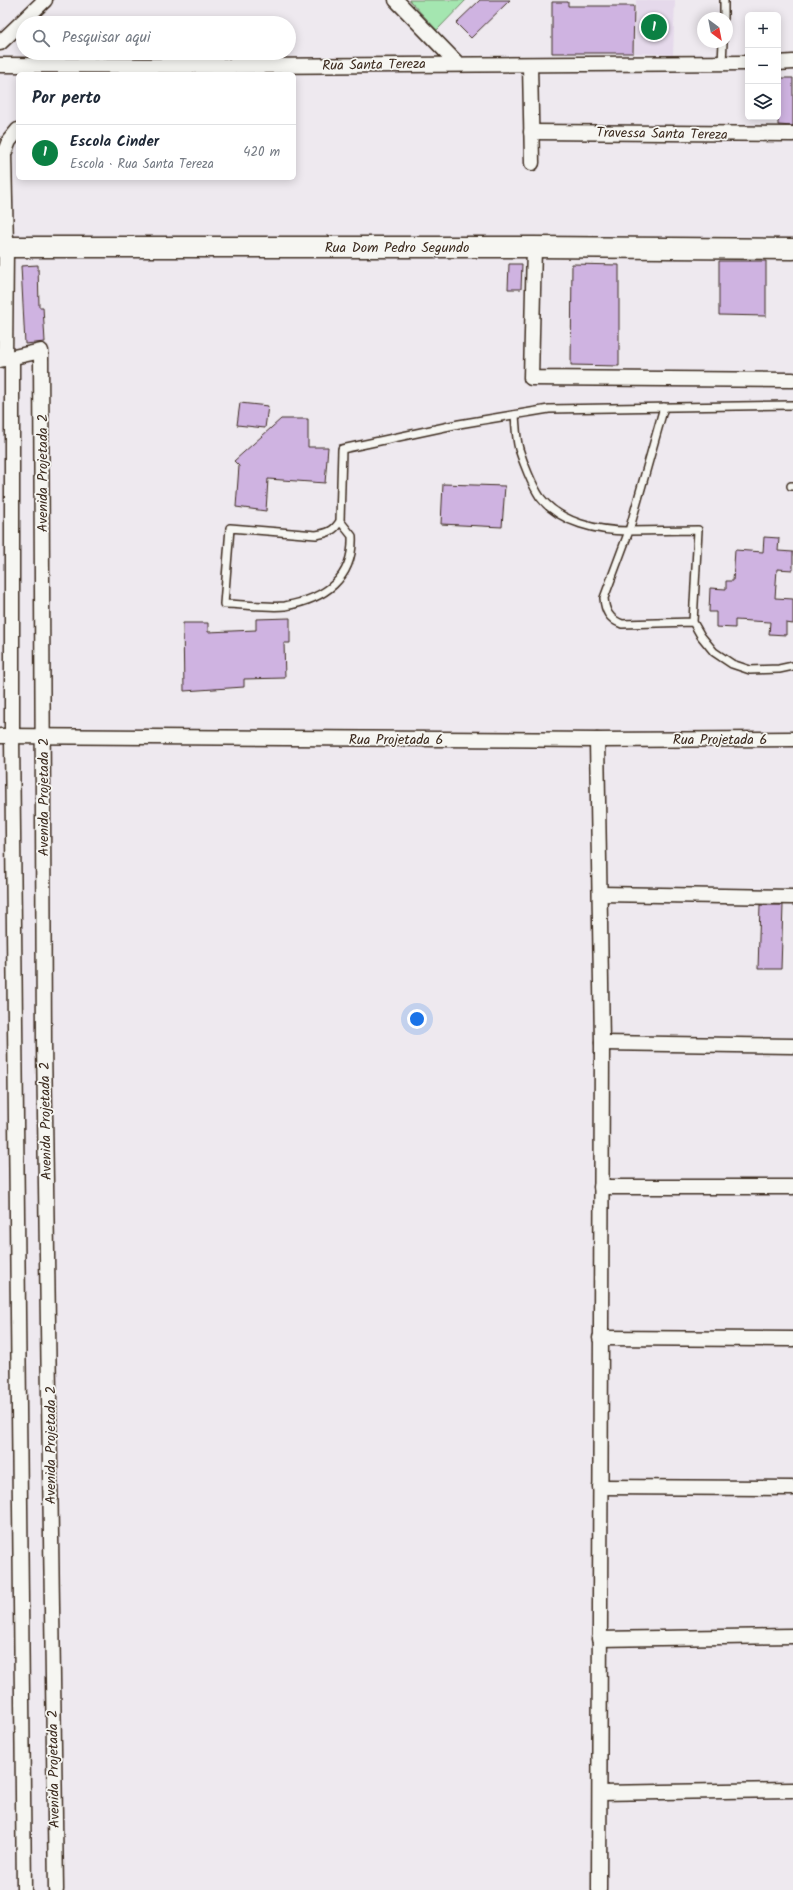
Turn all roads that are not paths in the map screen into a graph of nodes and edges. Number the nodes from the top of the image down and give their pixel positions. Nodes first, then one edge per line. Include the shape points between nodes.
1 (45, 0) edge
2 (396, 0) edge
3 (724, 0) edge
4 (724, 12) edge
5 (28, 16) edge
6 (16, 28) edge
7 (0, 43) edge
8 (723, 48) edge
9 (793, 62) edge
10 (457, 63) junction
11 (722, 63) junction
12 (745, 63) edge
13 (781, 63) edge
14 (0, 65) edge
15 (530, 65) junction
16 (84, 70) edge
17 (228, 70) edge
18 (16, 132) edge
19 (531, 132) junction
20 (793, 134) edge
21 (532, 163) dead end
22 (3, 247) edge
23 (534, 247) junction
24 (793, 249) edge
25 (6, 359) edge
26 (793, 380) edge
27 (793, 404) edge
28 (664, 407) junction
29 (515, 415) junction
30 (340, 521) junction
31 (629, 531) junction
32 (693, 622) junction
33 (793, 666) edge
34 (6, 736) edge
35 (43, 737) junction
36 (793, 739) edge
37 (597, 740) junction
38 (600, 894) junction
39 (793, 897) edge
40 (602, 1043) junction
41 (793, 1046) edge
42 (601, 1187) junction
43 (793, 1188) edge
44 (600, 1338) junction
45 (793, 1339) edge
46 (600, 1487) junction
47 (793, 1488) edge
48 (793, 1636) edge
49 (599, 1639) junction
50 (793, 1790) edge
51 (600, 1792) junction
52 (24, 1890) edge
53 (56, 1890) edge
54 (599, 1890) edge

1 - 5 street
2 - 10 street
3 - 4 lane
6 - 7 street
8 - 11 lane
9 - 13 street
10 - 15 street, Rua Santa Tereza
10 - 17 street, Rua Santa Tereza
11 - 12 street, Rua Santa Tereza
11 - 15 street, Rua Santa Tereza
14 - 16 street, Rua Santa Tereza
15 - 19 street
16 - 17 street, Rua Santa Tereza
18 - 22 street, Avenida Projetada 2 via 4,154
19 - 20 street, Travessa Santa Tereza
19 - 21 street
22 - 23 street, Rua Dom Pedro Segundo
22 - 25 street, Avenida Projetada 2
23 - 24 street, Rua Dom Pedro Segundo
23 - 26 street via 531,378
25 - 34 street, Avenida Projetada 2
25 - 35 street, Avenida Projetada 2 via 41,351
27 - 28 lane
28 - 29 lane via 549,409
28 - 31 lane
29 - 30 lane via 342,449
29 - 31 lane via 519,448 540,496 556,512 585,525 612,531
30 - 30 lane via 329,533 316,535 230,528 224,604 285,606 323,594 330,589 342,577 352,549 352,536
31 - 32 lane via 698,530
31 - 32 lane via 604,598 608,614 613,621 622,624
32 - 33 lane via 714,652 732,664 750,670
34 - 35 street, Rua Projetada 6
34 - 52 street, Avenida Projetada 2
35 - 37 street, Rua Projetada 6
35 - 53 street, Avenida Projetada 2 via 44,1043
36 - 37 street, Rua Projetada 6
37 - 38 street
38 - 39 street
38 - 40 street
40 - 41 street
40 - 42 street
42 - 43 street
42 - 44 street
44 - 45 street
44 - 46 street
46 - 47 street
46 - 49 street
48 - 49 street
49 - 51 street
50 - 51 street
51 - 54 street

